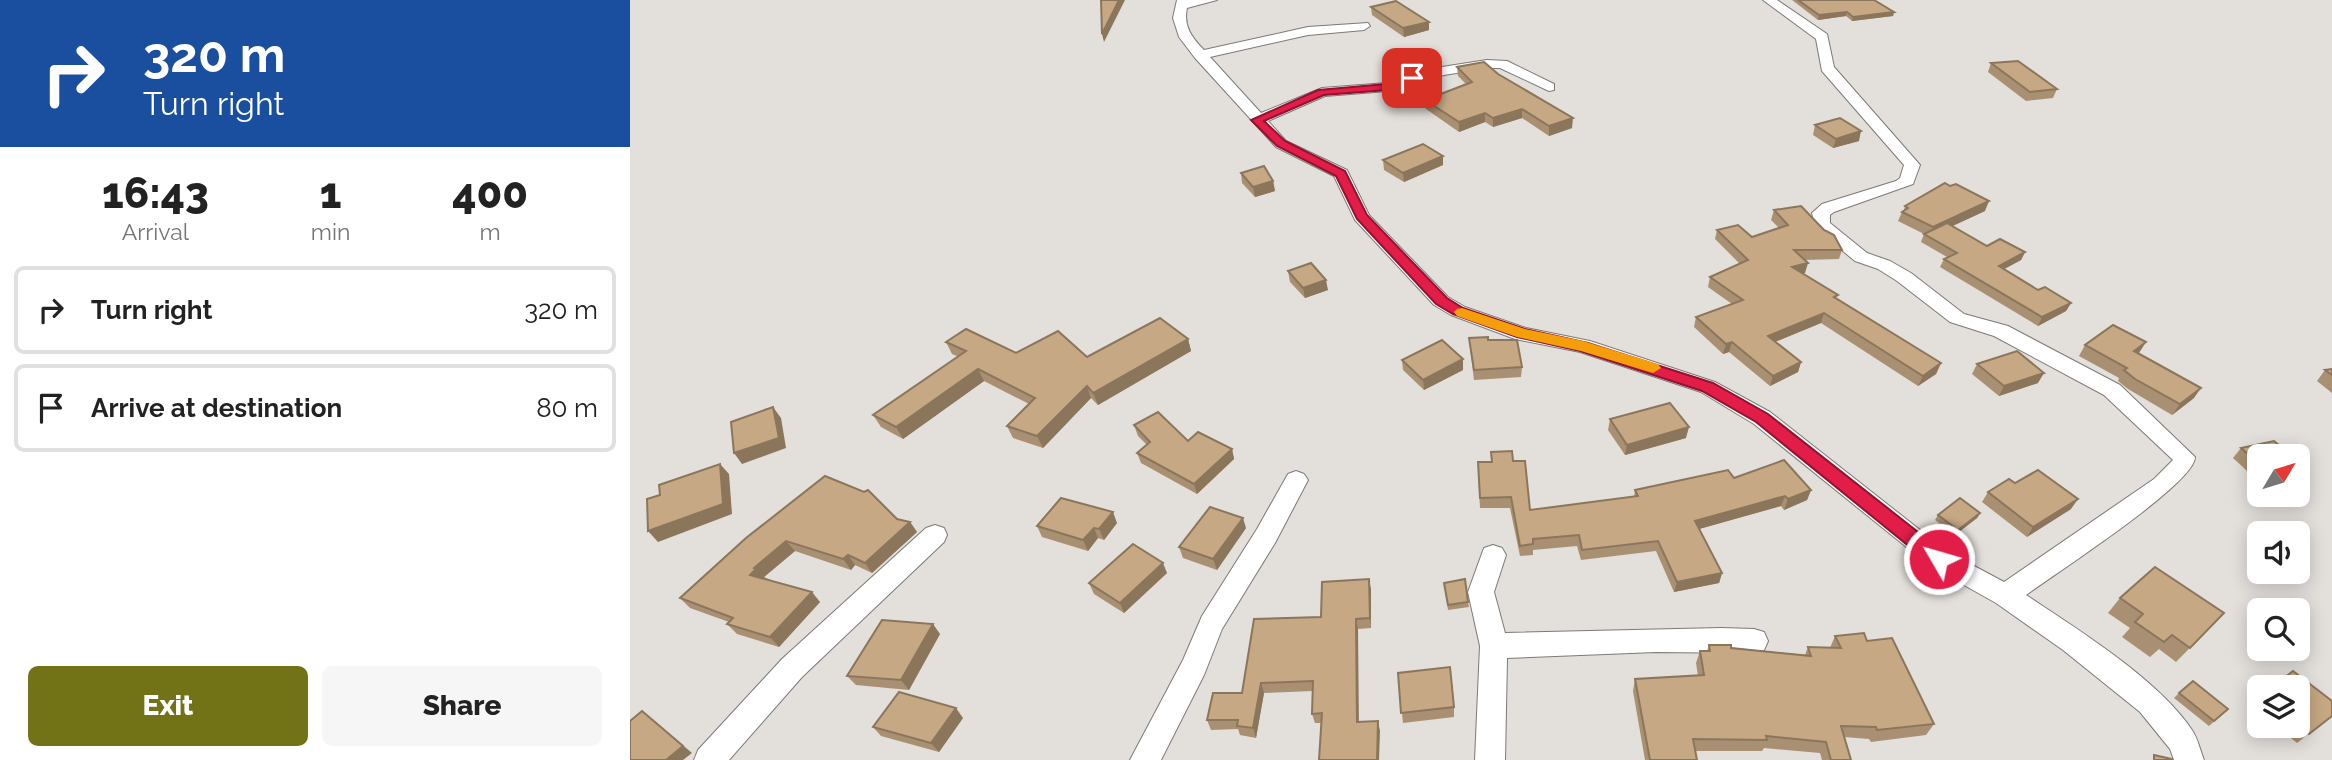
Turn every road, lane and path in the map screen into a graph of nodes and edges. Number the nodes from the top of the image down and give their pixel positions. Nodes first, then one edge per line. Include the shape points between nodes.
1 (1211, 0) edge
2 (1769, 0) edge
3 (1182, 3) edge
4 (1364, 26) dead end
5 (1200, 55) junction
6 (1549, 87) dead end
7 (1257, 120) junction
8 (1296, 480) dead end
9 (935, 535) dead end
10 (1493, 555) dead end
11 (2005, 595) junction
12 (1754, 641) dead end
13 (1494, 646) junction
14 (709, 760) edge
15 (1145, 760) edge
16 (1490, 760) edge
17 (2189, 760) edge

1 - 3 street
2 - 11 street via 1822,37 1827,68 1912,165 1902,184 1828,208 1821,213 1822,225 1861,257 1904,277 1957,318 2001,331 2112,390 2184,457 2184,463 2162,485
3 - 5 street via 1179,18 1185,37
4 - 5 street via 1308,31
5 - 7 street
6 - 7 street via 1502,64 1487,64 1388,87 1322,92
7 - 11 street via 1281,144 1341,173 1368,225 1441,301 1522,334 1583,346 1708,387 1762,418 1939,559
8 - 15 street via 1211,624
9 - 14 street via 792,668
10 - 13 street via 1481,592
11 - 17 street via 2073,641 2150,703 2182,741
12 - 13 street via 1669,637
13 - 16 street

